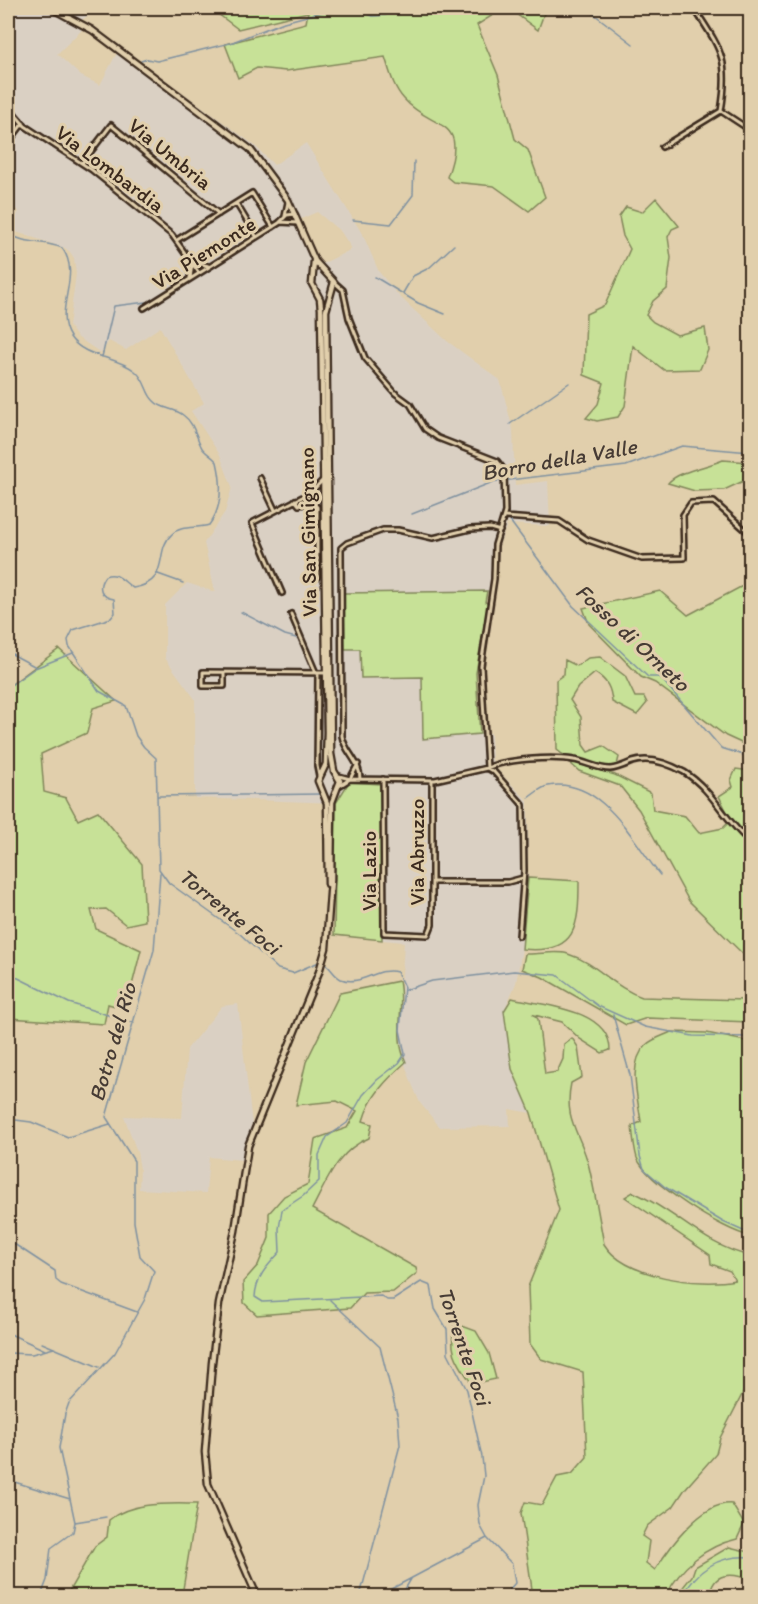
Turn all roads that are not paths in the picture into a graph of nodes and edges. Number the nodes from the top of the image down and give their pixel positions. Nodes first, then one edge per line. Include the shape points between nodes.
1 (51, 8) edge
2 (694, 8) edge
3 (8, 106) edge
4 (721, 111) junction
5 (22, 123) junction
6 (750, 130) edge
7 (8, 143) edge
8 (662, 147) dead end
9 (82, 163) junction
10 (288, 200) junction
11 (236, 204) junction
12 (219, 214) junction
13 (296, 214) junction
14 (285, 217) junction
15 (279, 223) junction
16 (301, 224) junction
17 (273, 227) junction
18 (257, 237) junction
19 (177, 240) junction
20 (314, 258) junction
21 (191, 260) junction
22 (210, 266) junction
23 (199, 273) junction
24 (326, 273) junction
25 (315, 277) junction
26 (189, 279) junction
27 (334, 282) junction
28 (332, 291) junction
29 (316, 292) junction
30 (343, 293) junction
31 (144, 308) dead end
32 (260, 478) dead end
33 (324, 480) junction
34 (310, 493) junction
35 (324, 498) junction
36 (295, 500) junction
37 (275, 510) junction
38 (505, 517) junction
39 (500, 531) junction
40 (750, 534) edge
41 (317, 577) dead end
42 (282, 593) dead end
43 (291, 614) dead end
44 (224, 673) junction
45 (317, 673) junction
46 (327, 673) junction
47 (487, 768) junction
48 (324, 771) junction
49 (334, 771) junction
50 (358, 771) junction
51 (319, 776) junction
52 (339, 776) junction
53 (351, 779) junction
54 (359, 779) junction
55 (369, 779) junction
56 (383, 779) junction
57 (432, 780) junction
58 (337, 788) junction
59 (323, 790) junction
60 (750, 842) edge
61 (523, 878) junction
62 (432, 882) junction
63 (329, 914) junction
64 (432, 925) joint
65 (519, 936) dead end
66 (257, 1596) edge

1 - 10 main road via 92,30 238,139 256,154
2 - 4 street via 717,43 725,65
3 - 5 street, Via Lombardia
4 - 6 street
4 - 8 street
5 - 7 street
5 - 9 street, Via Lombardia
9 - 12 street, Via Umbria via 111,125
9 - 19 street, Via Lombardia
10 - 13 main road
10 - 14 street, Via Piemonte
11 - 12 street, Via Umbria
11 - 17 street via 252,193
11 - 18 street
12 - 19 street, Via Umbria
13 - 14 street, Via Piemonte
13 - 16 main road
14 - 15 street, Via Piemonte
15 - 16 street, Via Piemonte
15 - 17 street, Via Piemonte
16 - 20 main road
17 - 18 street, Via Piemonte
18 - 22 street, Via Piemonte
19 - 21 street, Via Lombardia
20 - 24 main road
20 - 25 main road
21 - 22 street
21 - 23 street, Via Lombardia
21 - 26 street
22 - 23 street, Via Piemonte
23 - 26 street, Via Piemonte
24 - 25 main road
24 - 27 main road
25 - 29 main road via 312,284
26 - 31 street, Via Piemonte
27 - 28 main road
27 - 30 street
28 - 29 main road via 323,295
28 - 30 street
28 - 49 main road, Via San Gimignano via 326,303 326,319
29 - 33 main road, Via San Gimignano via 321,303
30 - 38 street via 365,358 395,393 410,404 425,430 499,461 504,476
32 - 37 street
33 - 34 street
33 - 35 main road, Via San Gimignano
34 - 35 street
34 - 36 street
35 - 46 main road, Via San Gimignano
36 - 37 street
36 - 41 street via 299,505 313,502 317,507
37 - 42 street via 252,524
38 - 39 street
38 - 40 street via 559,521 597,544 651,560 684,558 683,514 691,503 714,502
39 - 47 street via 481,666
39 - 50 street via 488,527 432,538 383,530 342,547 342,736 358,763
43 - 45 street
44 - 44 street via 203,672 202,686 224,686
44 - 45 street
45 - 46 street
45 - 51 street
46 - 48 main road, Via San Gimignano
47 - 57 street
47 - 60 street via 502,762 567,759 612,770 641,759 654,760 700,784 738,833
47 - 61 street via 523,805
48 - 49 main road
48 - 51 main road
49 - 52 main road
50 - 53 street
50 - 54 street
50 - 55 street
51 - 59 main road
52 - 53 street
52 - 58 main road
53 - 54 street
53 - 58 street
54 - 55 street
55 - 56 street
56 - 57 street
56 - 64 street, Via Lazio via 384,933 428,935
57 - 62 street, Via Abruzzo
58 - 59 main road
58 - 63 main road via 332,805
59 - 63 main road via 327,803
61 - 62 street via 508,882
61 - 65 street
62 - 64 street, Via Abruzzo
63 - 66 main road via 320,969 246,1153 212,1363 205,1446 207,1479 213,1502

